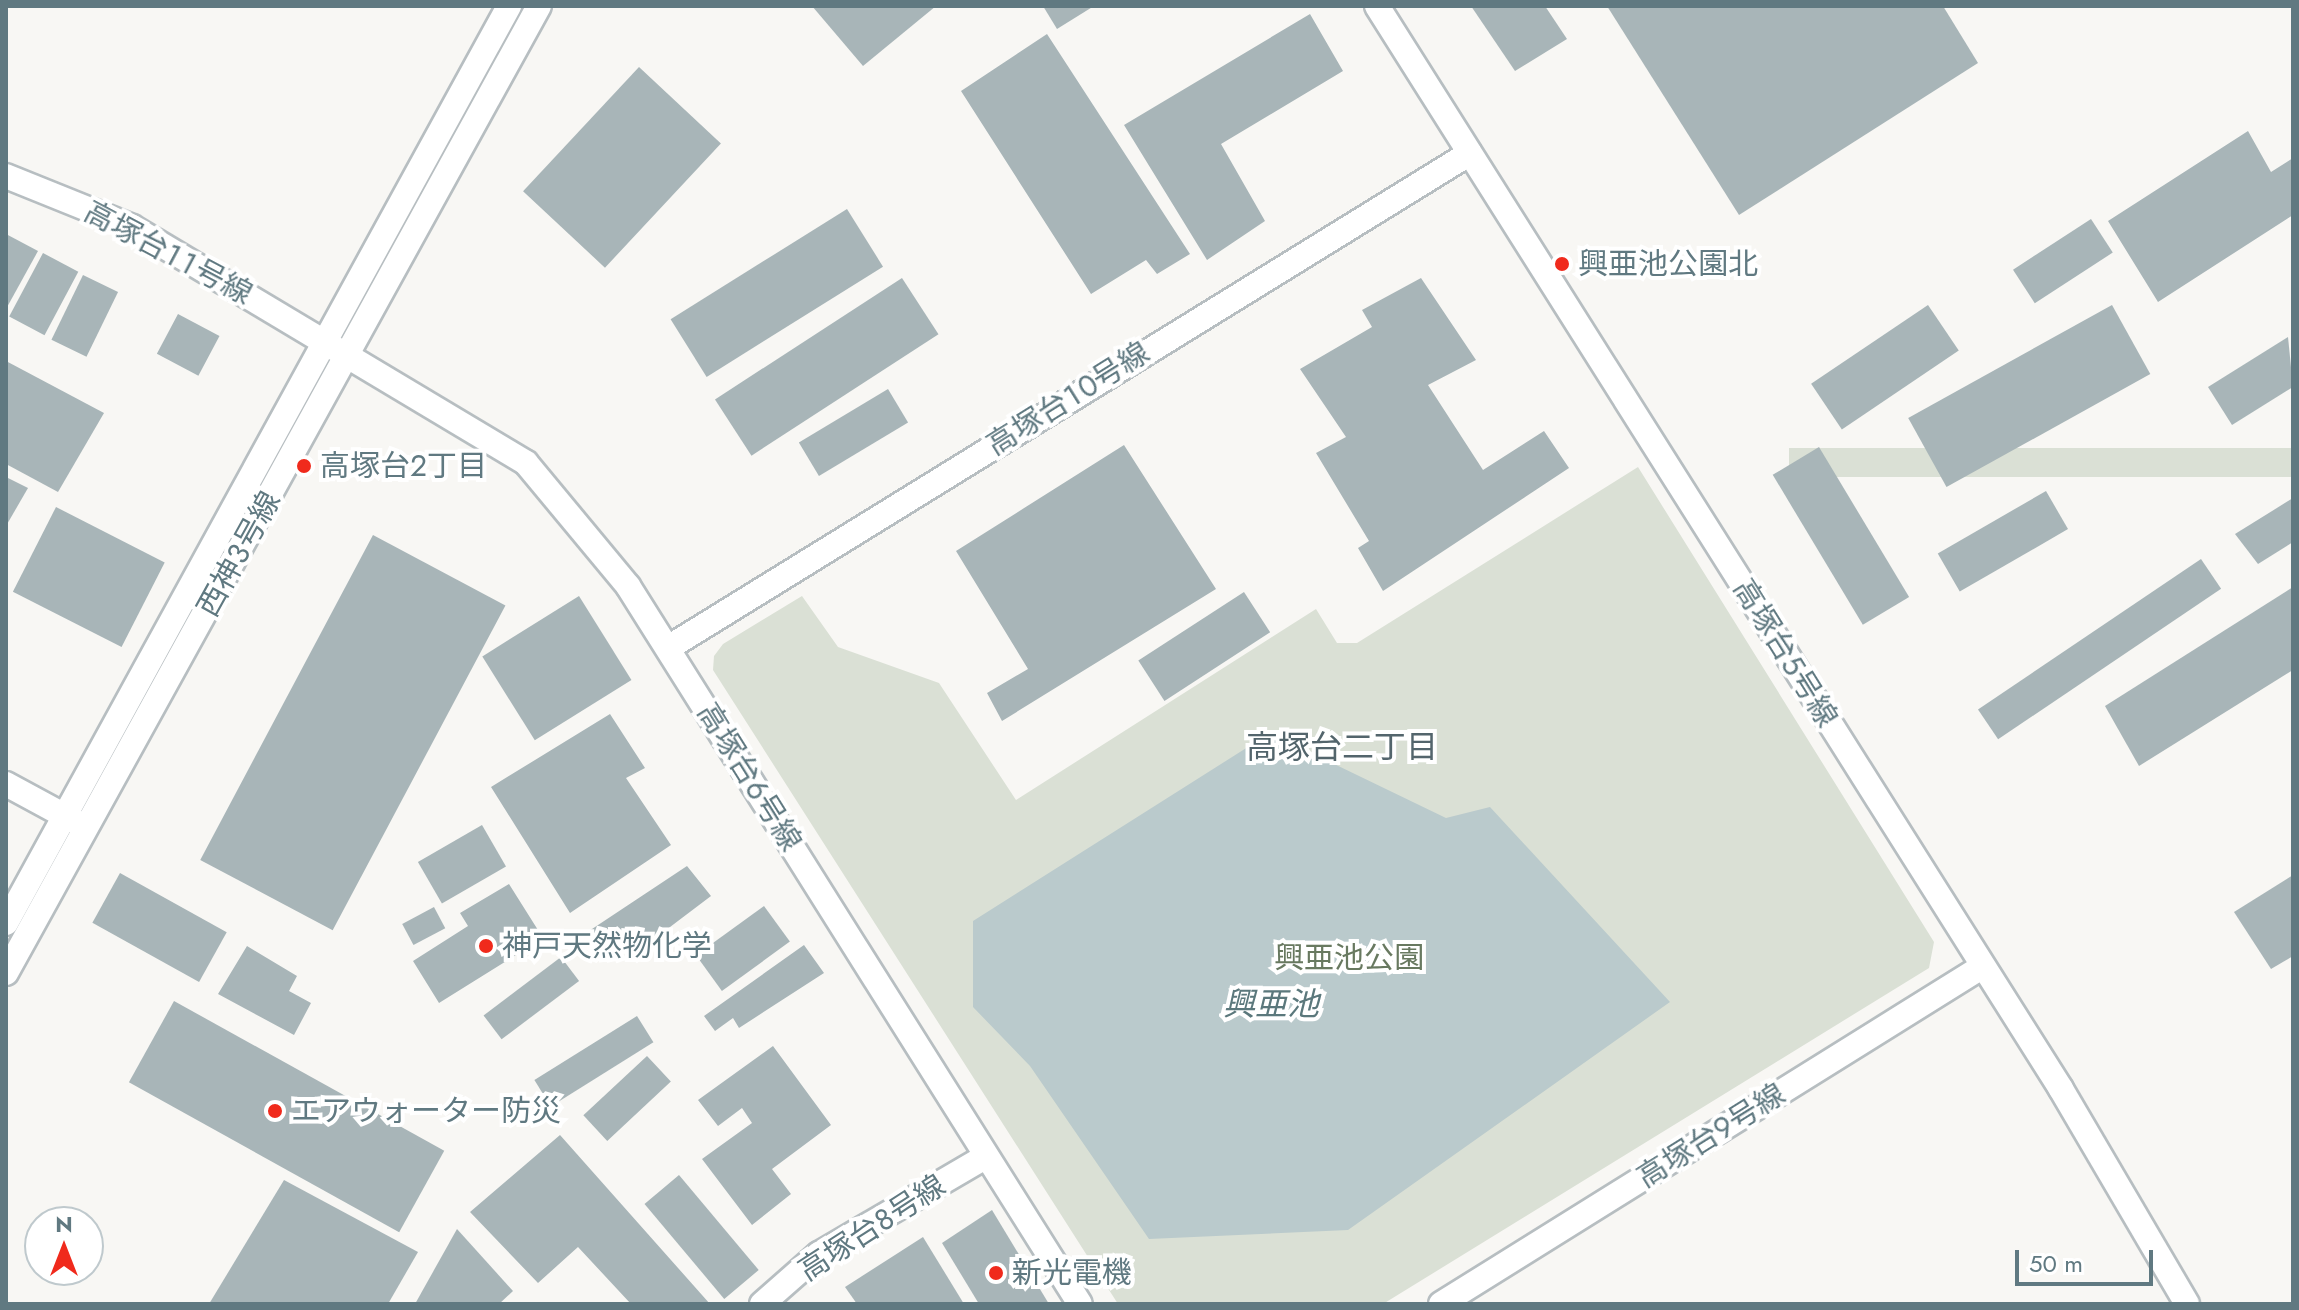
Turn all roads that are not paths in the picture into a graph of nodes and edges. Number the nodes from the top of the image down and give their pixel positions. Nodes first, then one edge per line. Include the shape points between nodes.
1 (509, 6) edge
2 (539, 6) edge
3 (1377, 6) edge
4 (1470, 153) junction
5 (6, 176) edge
6 (325, 339) junction
7 (350, 353) junction
8 (668, 648) junction
9 (6, 784) edge
10 (64, 818) junction
11 (89, 827) junction
12 (6, 923) edge
13 (1980, 968) junction
14 (6, 973) edge
15 (985, 1157) junction
16 (762, 1304) edge
17 (1080, 1304) edge
18 (1441, 1304) edge
19 (2187, 1304) edge

1 - 6 street, 西神３号線
2 - 7 street, 西神３号線
3 - 4 street, 高塚台５号線
4 - 8 street, 高塚台１０号線
4 - 13 street, 高塚台５号線
5 - 6 street, 高塚台１１号線 via 132,227
6 - 7 street, 高塚台６号線
6 - 10 street, 西神３号線
7 - 8 street, 高塚台６号線 via 526,463 597,541
7 - 11 street, 西神３号線
8 - 15 street, 高塚台６号線
9 - 10 street
10 - 11 street
10 - 12 street, 西神３号線
11 - 14 street, 西神３号線
13 - 18 street, 高塚台９号線
13 - 19 street, 高塚台５号線 via 2068,1102
15 - 16 street, 高塚台８号線 via 819,1254
15 - 17 street, 高塚台６号線

